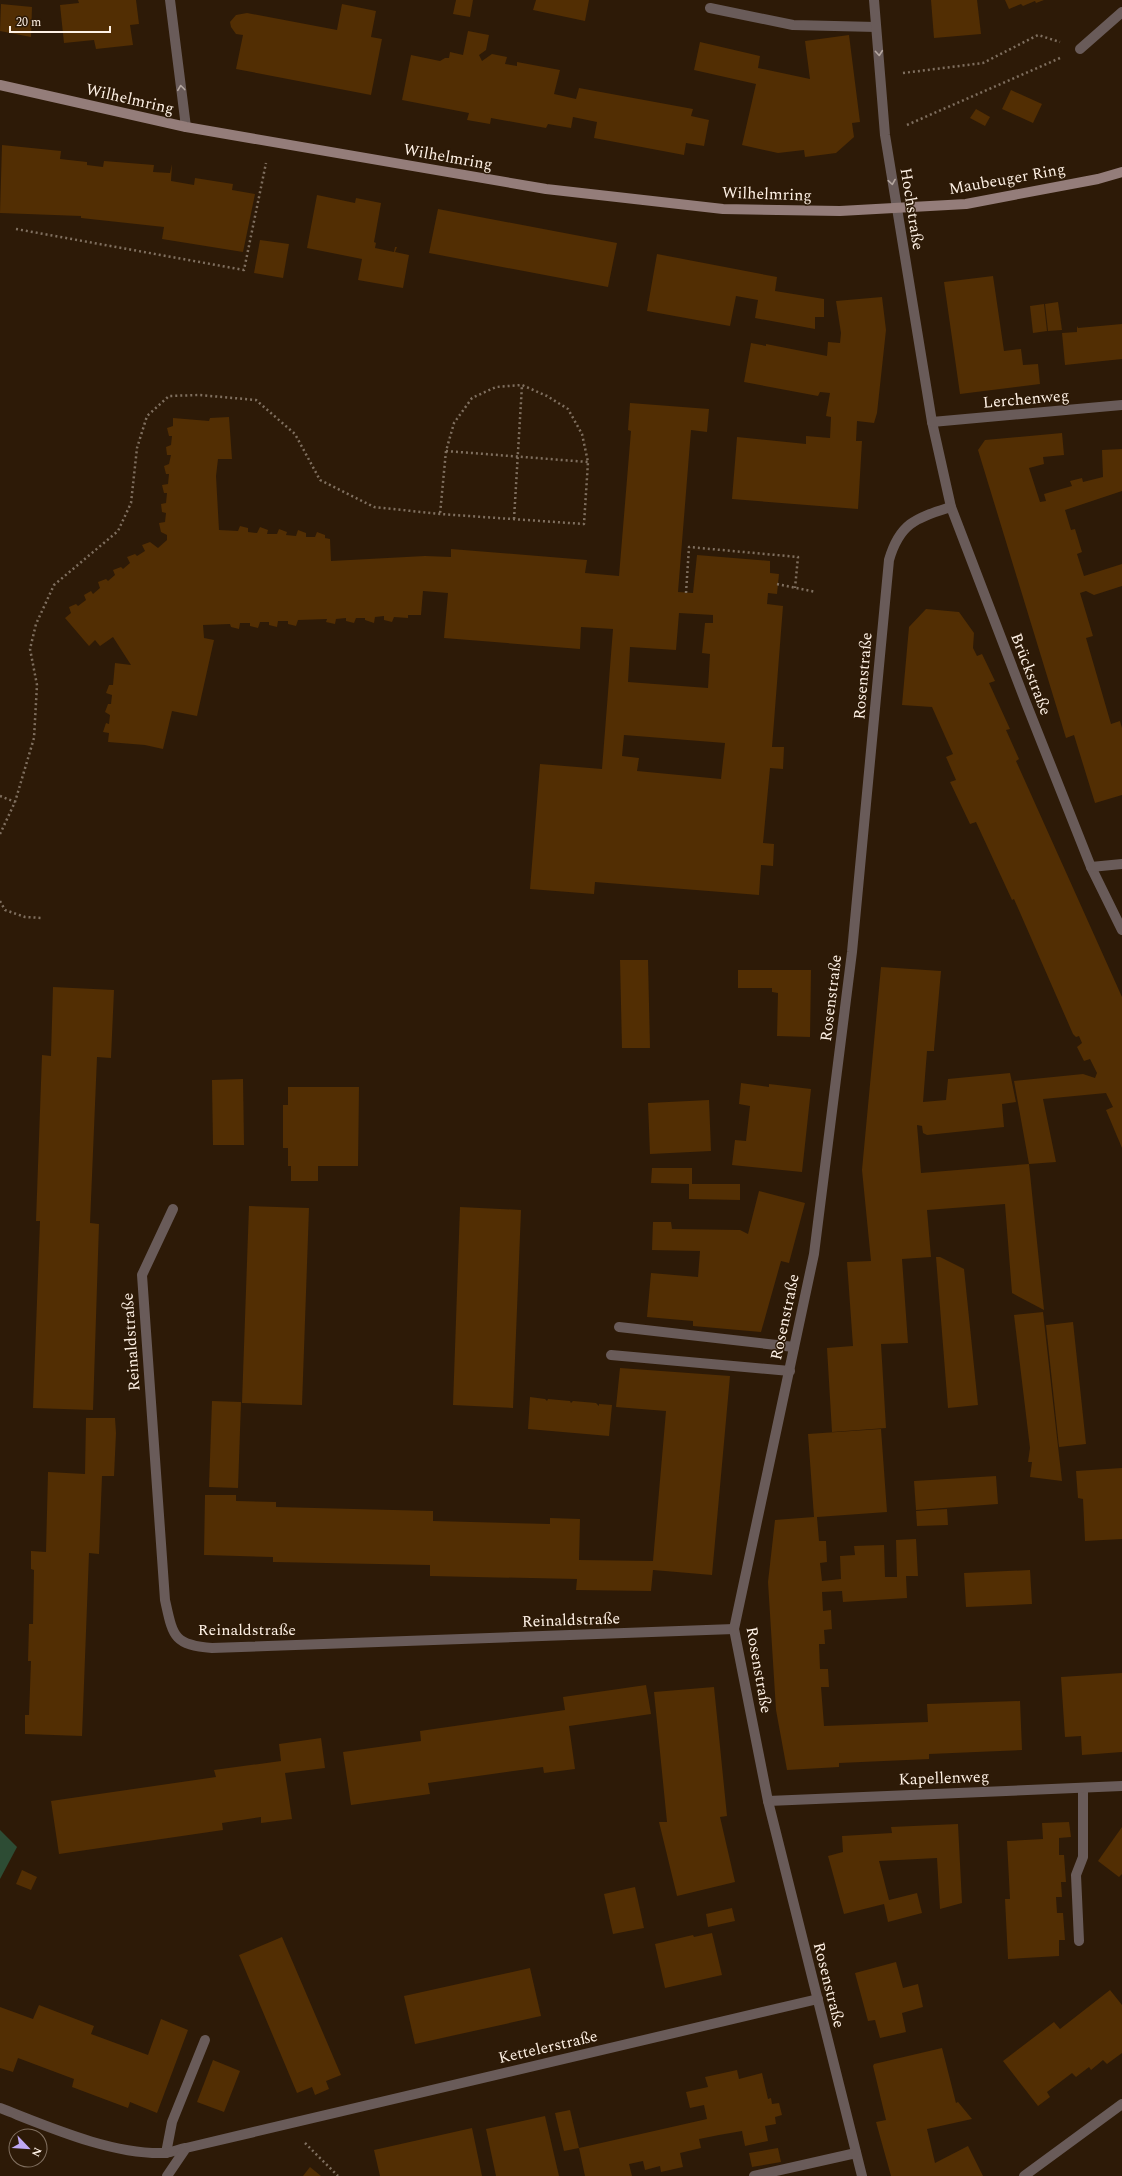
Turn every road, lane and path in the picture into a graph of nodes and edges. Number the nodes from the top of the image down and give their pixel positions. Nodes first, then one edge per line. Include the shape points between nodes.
1 (170, 0) edge
2 (874, 0) edge
3 (710, 8) dead end
4 (1122, 12) edge
5 (876, 27) junction
6 (1080, 49) junction
7 (881, 76) junction
8 (0, 85) edge
9 (186, 126) junction
10 (885, 135) junction
11 (270, 141) junction
12 (1122, 172) edge
13 (896, 209) junction
14 (16, 229) dead end
15 (522, 385) junction
16 (1122, 405) edge
17 (932, 422) junction
18 (446, 451) junction
19 (517, 457) junction
20 (588, 462) junction
21 (951, 507) junction
22 (440, 514) junction
23 (514, 519) junction
24 (778, 584) dead end
25 (795, 588) junction
26 (686, 592) dead end
27 (816, 592) dead end
28 (0, 796) edge
29 (15, 802) junction
30 (0, 834) edge
31 (1122, 864) edge
32 (1091, 867) junction
33 (0, 901) edge
34 (42, 918) dead end
35 (1122, 930) edge
36 (173, 1209) dead end
37 (619, 1327) dead end
38 (794, 1347) junction
39 (612, 1355) dead end
40 (790, 1371) junction
41 (734, 1629) junction
42 (1122, 1786) edge
43 (1083, 1788) junction
44 (768, 1801) junction
45 (1079, 1941) dead end
46 (818, 1999) junction
47 (204, 2040) dead end
48 (1122, 2104) edge
49 (0, 2108) edge
50 (286, 2124) junction
51 (186, 2148) junction
52 (166, 2153) junction
53 (856, 2153) junction
54 (167, 2176) edge
55 (338, 2176) edge
56 (754, 2176) edge
57 (862, 2176) edge
58 (1024, 2176) edge

9 -> 1 street
2 - 5 street, Hochstraße
3 - 5 street via 793,25
4 - 6 street
5 -> 7 street, Hochstraße
6 - 7 path via 1038,35 983,63
6 - 10 path
7 - 10 street, Hochstraße
8 - 9 main road, Wilhelmring
9 - 11 main road, Wilhelmring
10 -> 13 street, Hochstraße
11 - 13 main road, Wilhelmring via 546,189 723,209
11 - 14 path via 244,270
12 - 13 main road, Maubeuger Ring via 1098,179 966,204
13 - 17 street, Hochstraße
15 - 18 path via 496,387 472,398 454,423
15 - 19 path
15 - 20 path via 568,409 582,434
16 - 17 street, Lerchenweg
17 - 21 street, Brückstraße
18 - 19 path
18 - 22 path
19 - 20 path
19 - 23 path
20 - 23 path via 584,524
21 - 32 street, Brückstraße
21 - 38 street, Rosenstraße via 909,524 899,534 889,560 851,959 814,1254
22 - 23 path
22 - 29 path via 374,507 320,480 295,434 256,400 199,395 169,396 147,416 138,448 131,503 118,531 54,585 36,624 30,649 37,685 34,738
24 - 25 path
25 - 26 path via 798,557 689,547
25 - 27 path
28 - 29 path
29 - 30 path
31 - 32 street
32 - 35 street, Brückstraße
33 - 34 path via 5,910
36 - 41 street, Reinaldstraße via 142,1275 165,1600 171,1626 181,1641 193,1646 212,1648
37 - 38 street
38 - 40 street, Rosenstraße
39 - 40 street
40 - 41 street, Rosenstraße
41 - 44 street, Rosenstraße
42 - 43 street, Kapellenweg
43 - 44 street, Kapellenweg
43 - 45 street via 1083,1857 1076,1875
44 - 46 street, Rosenstraße
46 - 50 street, Kettelerstraße
46 - 53 street, Rosenstraße
47 - 52 street via 172,2122
48 - 58 street
49 - 52 street via 82,2140
50 - 51 street, Kettelerstraße
50 - 55 path
51 - 52 street, Kettelerstraße
51 - 54 street
53 - 56 street
53 - 57 street, Rosenstraße

